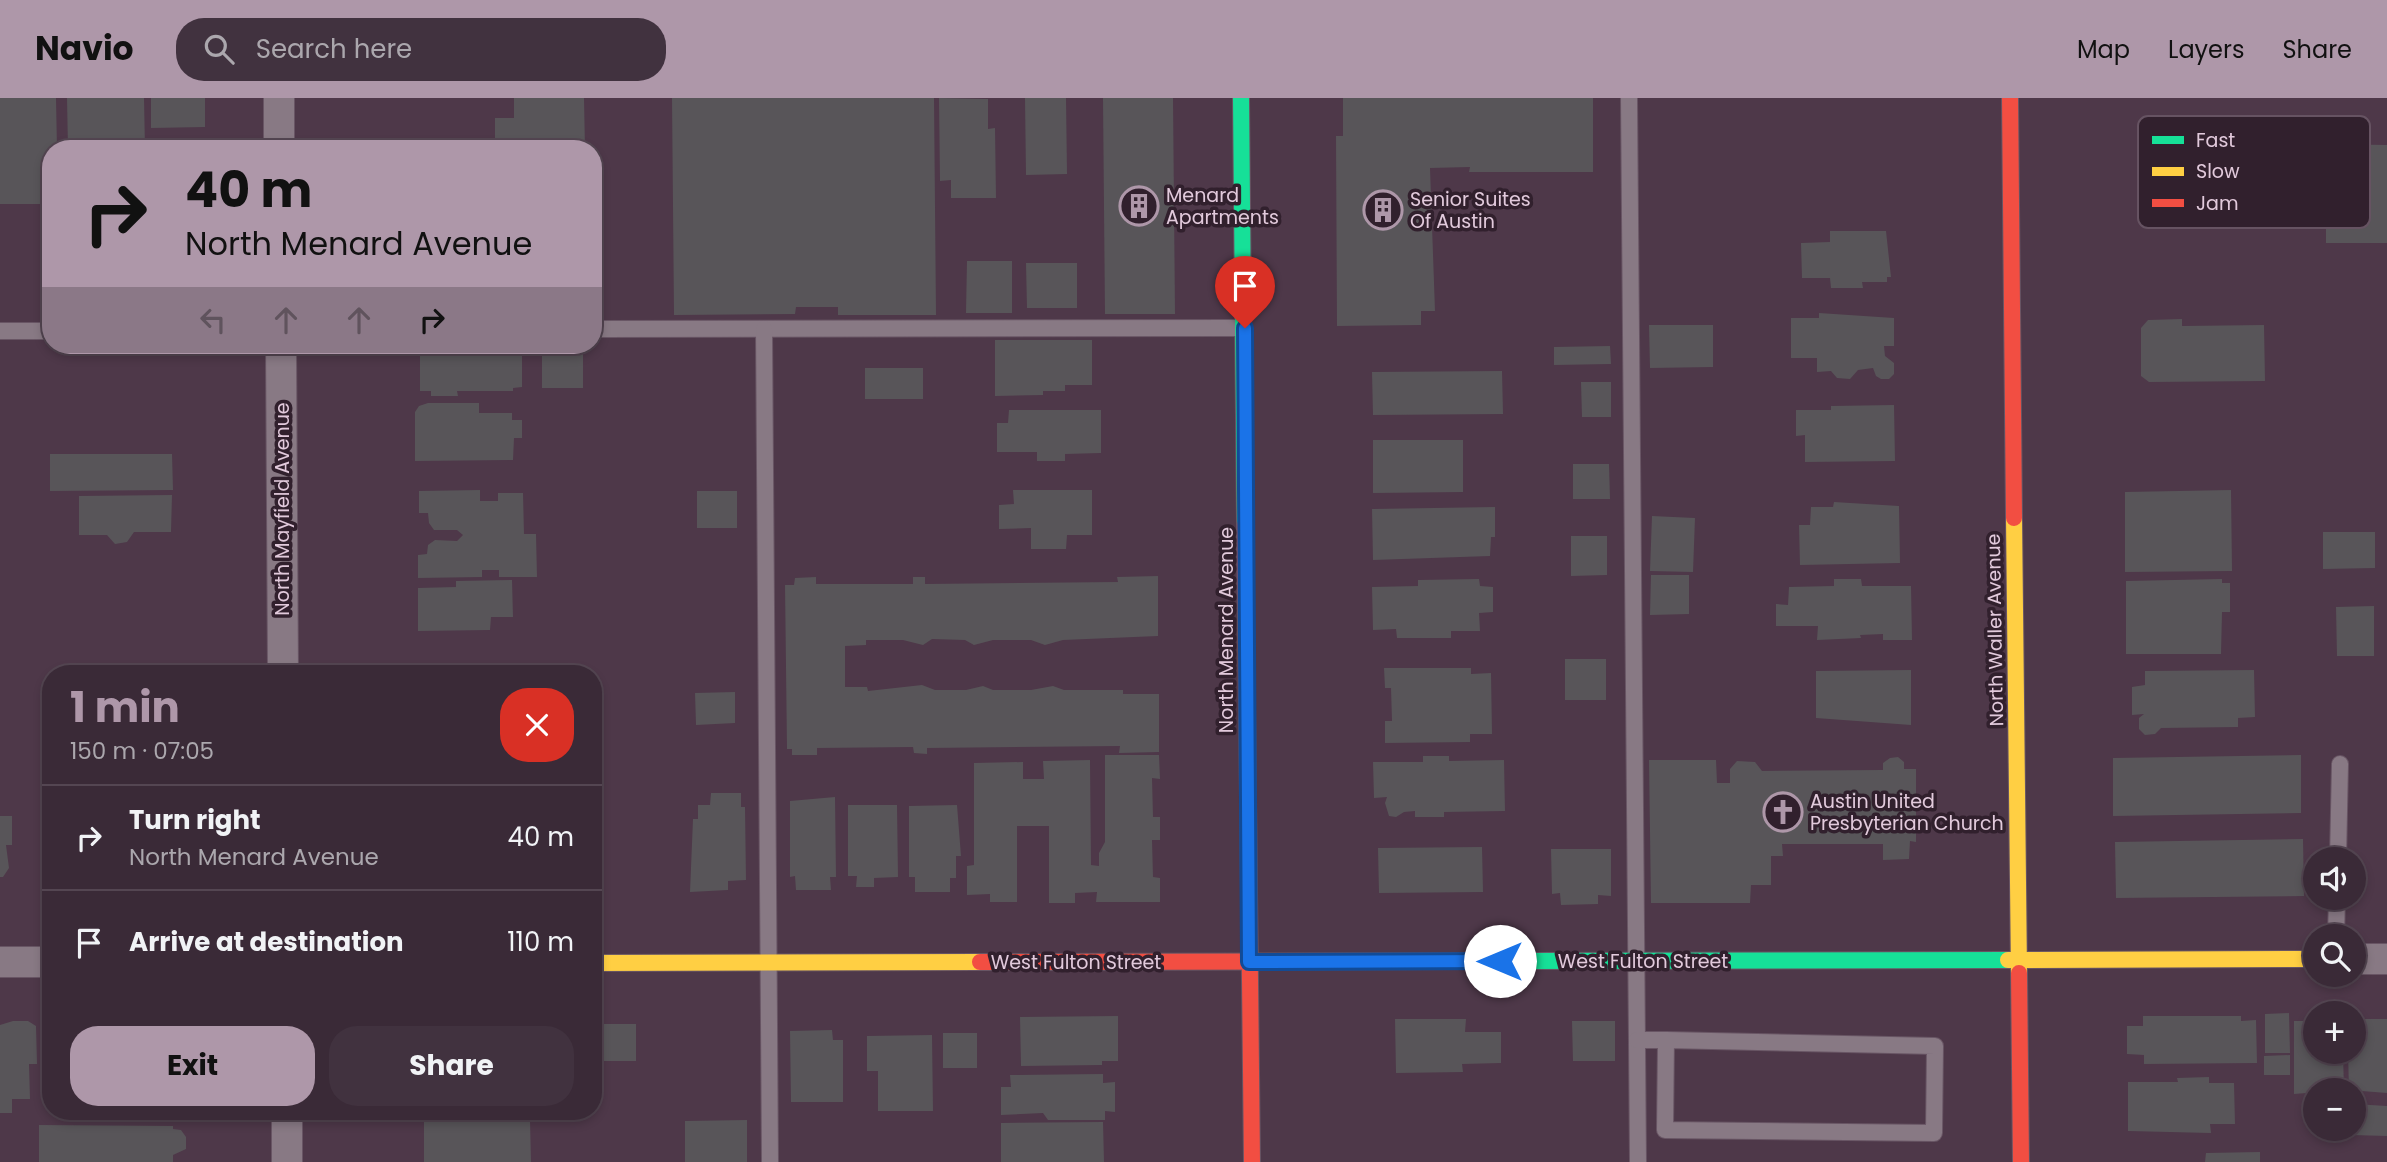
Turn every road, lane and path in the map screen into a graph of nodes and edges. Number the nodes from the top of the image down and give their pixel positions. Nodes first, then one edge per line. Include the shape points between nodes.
1 (279, 98) edge
2 (1241, 98) edge
3 (1629, 98) edge
4 (2010, 98) edge
5 (279, 140) edge
6 (1245, 328) junction
7 (602, 329) edge
8 (764, 329) junction
9 (0, 331) edge
10 (42, 331) edge
11 (281, 354) edge
12 (283, 665) edge
13 (2340, 764) dead end
14 (2338, 847) edge
15 (2303, 959) edge
16 (2366, 959) edge
17 (2387, 959) edge
18 (2020, 960) junction
19 (1636, 961) junction
20 (0, 962) edge
21 (42, 962) edge
22 (768, 962) junction
23 (1249, 962) junction
24 (602, 963) edge
25 (1637, 1040) junction
26 (1666, 1040) junction
27 (287, 1120) edge
28 (287, 1162) edge
29 (770, 1162) edge
30 (1252, 1162) edge
31 (1638, 1162) edge
32 (2021, 1162) edge

1 - 5 street
2 - 6 street, North Menard Avenue
3 - 19 lane
4 - 18 street, North Waller Avenue
6 - 8 lane
6 - 23 street, North Menard Avenue
7 - 8 lane
8 - 22 lane
9 - 10 lane
11 - 12 street, North Mayfield Avenue
13 - 14 lane
15 - 18 street, West Fulton Street
16 - 17 street
18 - 19 street, West Fulton Street
18 - 32 street, North Waller Avenue
19 - 23 street, West Fulton Street
19 - 25 lane
20 - 21 street
22 - 23 street, West Fulton Street
22 - 24 street, West Fulton Street
22 - 29 lane
23 - 30 street, North Menard Avenue
25 - 26 lane
25 - 31 lane
26 - 26 lane via 1935,1046 1934,1133 1665,1130
27 - 28 street

